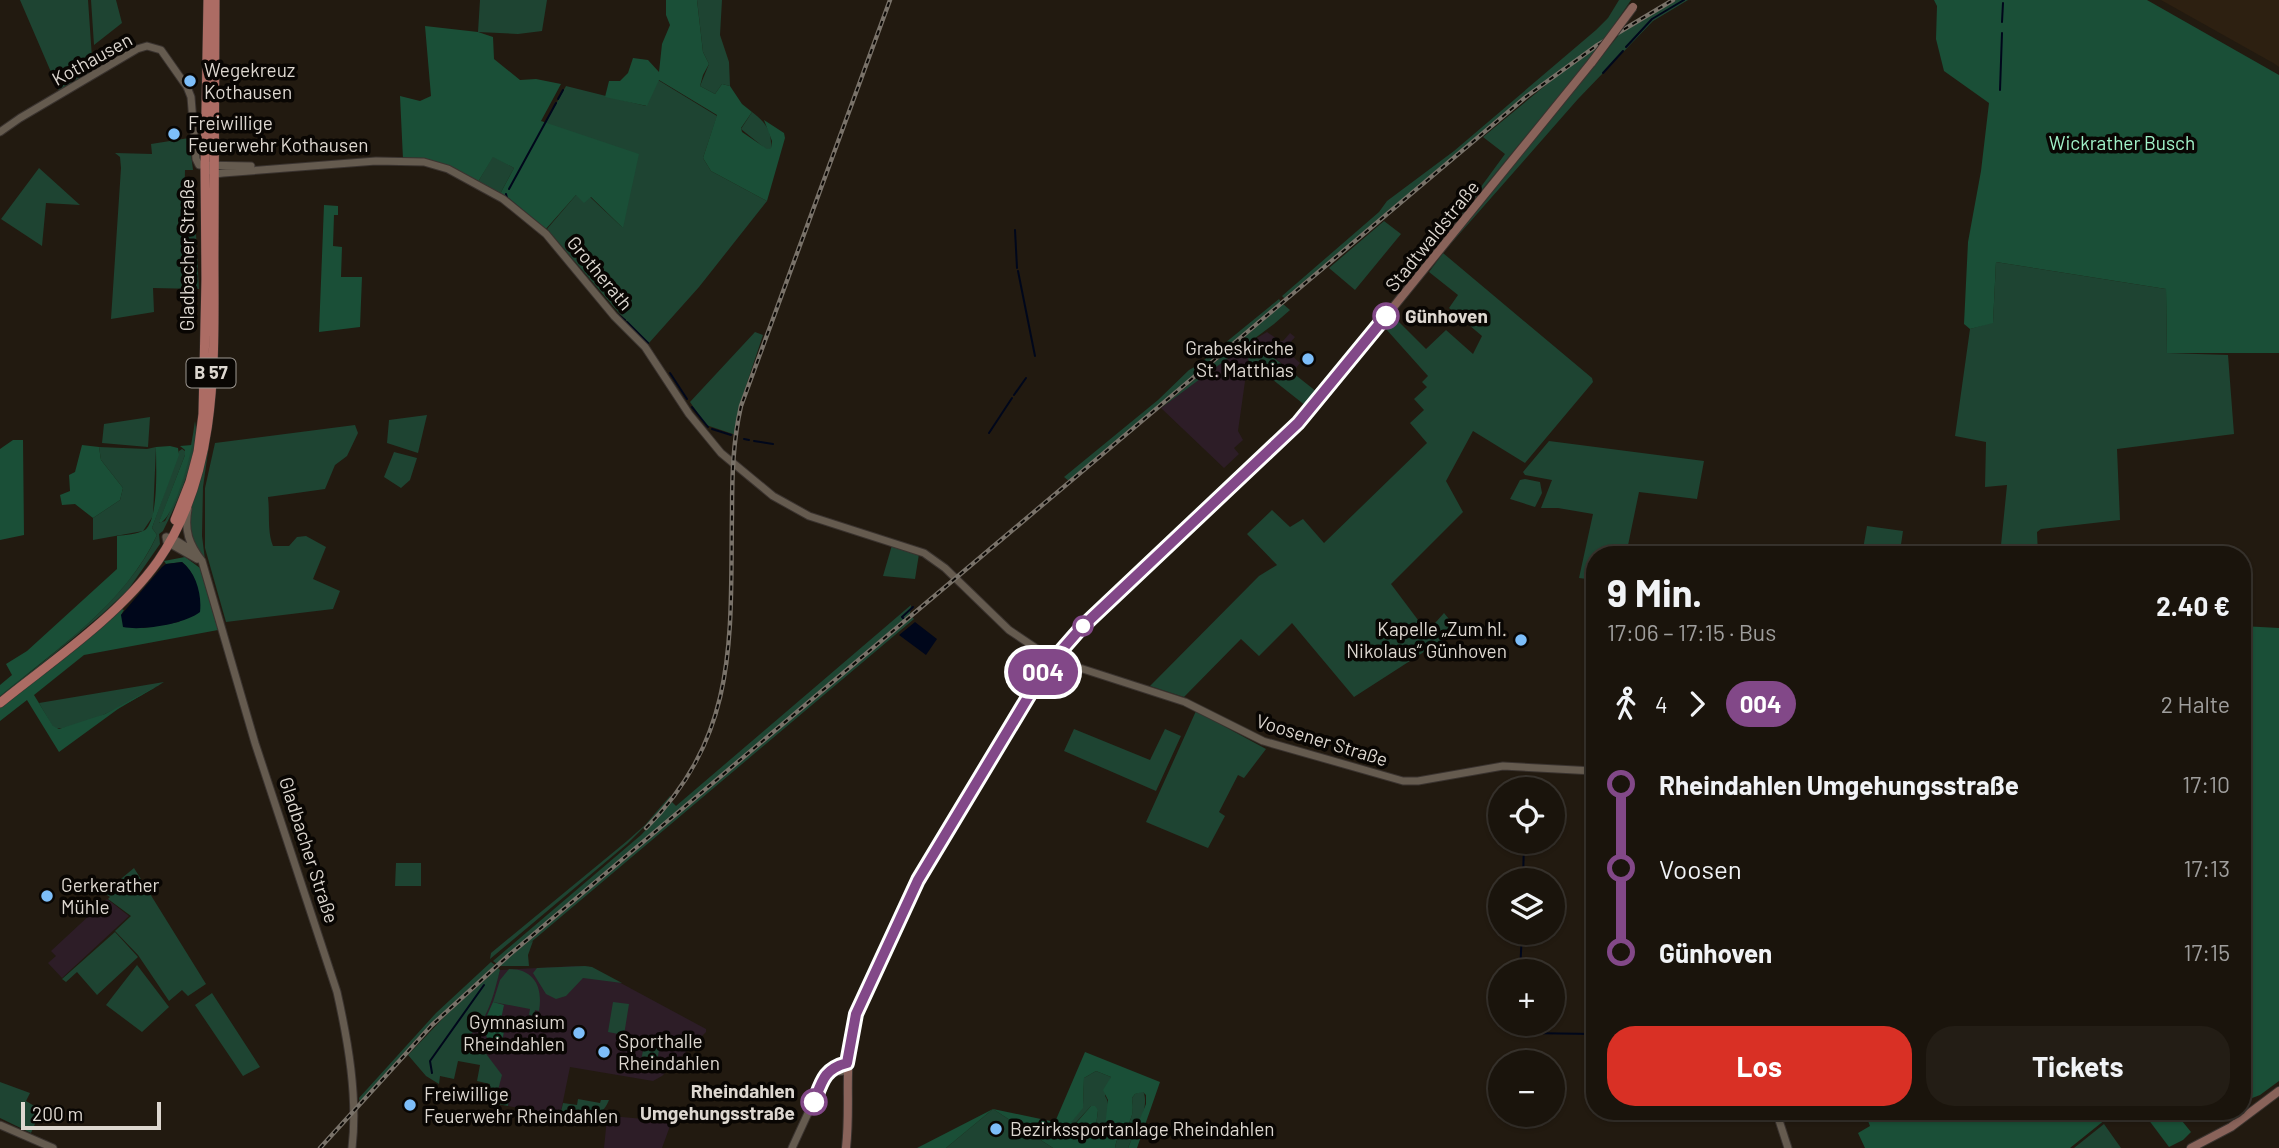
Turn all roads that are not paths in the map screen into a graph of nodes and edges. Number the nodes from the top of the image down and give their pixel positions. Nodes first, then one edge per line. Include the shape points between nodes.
1 (208, 0) edge
2 (215, 0) edge
3 (1635, 3) edge
4 (207, 81) junction
5 (190, 91) junction
6 (0, 132) edge
7 (211, 169) junction
8 (189, 505) junction
9 (169, 540) junction
10 (183, 551) junction
11 (196, 554) junction
12 (158, 560) junction
13 (205, 568) junction
14 (945, 568) joint
15 (132, 590) junction
16 (1052, 659) junction
17 (0, 703) edge
18 (1586, 771) edge
19 (846, 1067) junction
20 (2279, 1091) edge
21 (2251, 1112) edge
22 (1779, 1120) edge
23 (2240, 1120) edge
24 (0, 1125) edge
25 (53, 1148) edge
26 (352, 1148) edge
27 (792, 1148) edge
28 (846, 1148) edge
29 (1788, 1148) edge
30 (2191, 1148) edge

1 - 4 main road, Gladbacher Straße / B 57
2 - 7 main road, Gladbacher Straße / B 57
3 - 16 main road, Stadtwaldstraße, bridge via 1309,411
4 - 5 street
4 - 7 main road, Gladbacher Straße / B 57
5 - 6 street, Kothausen via 161,50 147,47
5 - 7 street via 196,159
7 - 8 main road, Gladbacher Straße / B 57 via 214,294 209,428
7 - 9 main road, Gladbacher Straße / B 57 via 203,414 190,482
7 - 14 street, Grotherath via 424,162 503,199 545,234 645,347 721,453 773,496 809,516 911,547
8 - 9 main road, B 57
8 - 11 street via 187,535
9 - 10 street
9 - 11 street
9 - 12 main road, B 57
9 - 15 main road, B 57
10 - 12 street
10 - 13 street
11 - 13 street, Gladbacher Straße
12 - 15 main road, B 57
13 - 26 street, Gladbacher Straße via 255,743 337,992 351,1073
14 - 16 street, Voosener Straße via 1009,630
15 - 17 main road, B 57
16 - 18 street, Voosener Straße via 1185,702 1263,741 1402,781 1503,766
16 - 19 main road, Stadtwaldstraße via 918,880 856,1014
19 - 27 street via 832,1068 824,1079
19 - 28 main road, Stadtwaldstraße
20 - 21 main road
22 - 29 street
23 - 30 main road
24 - 25 street

